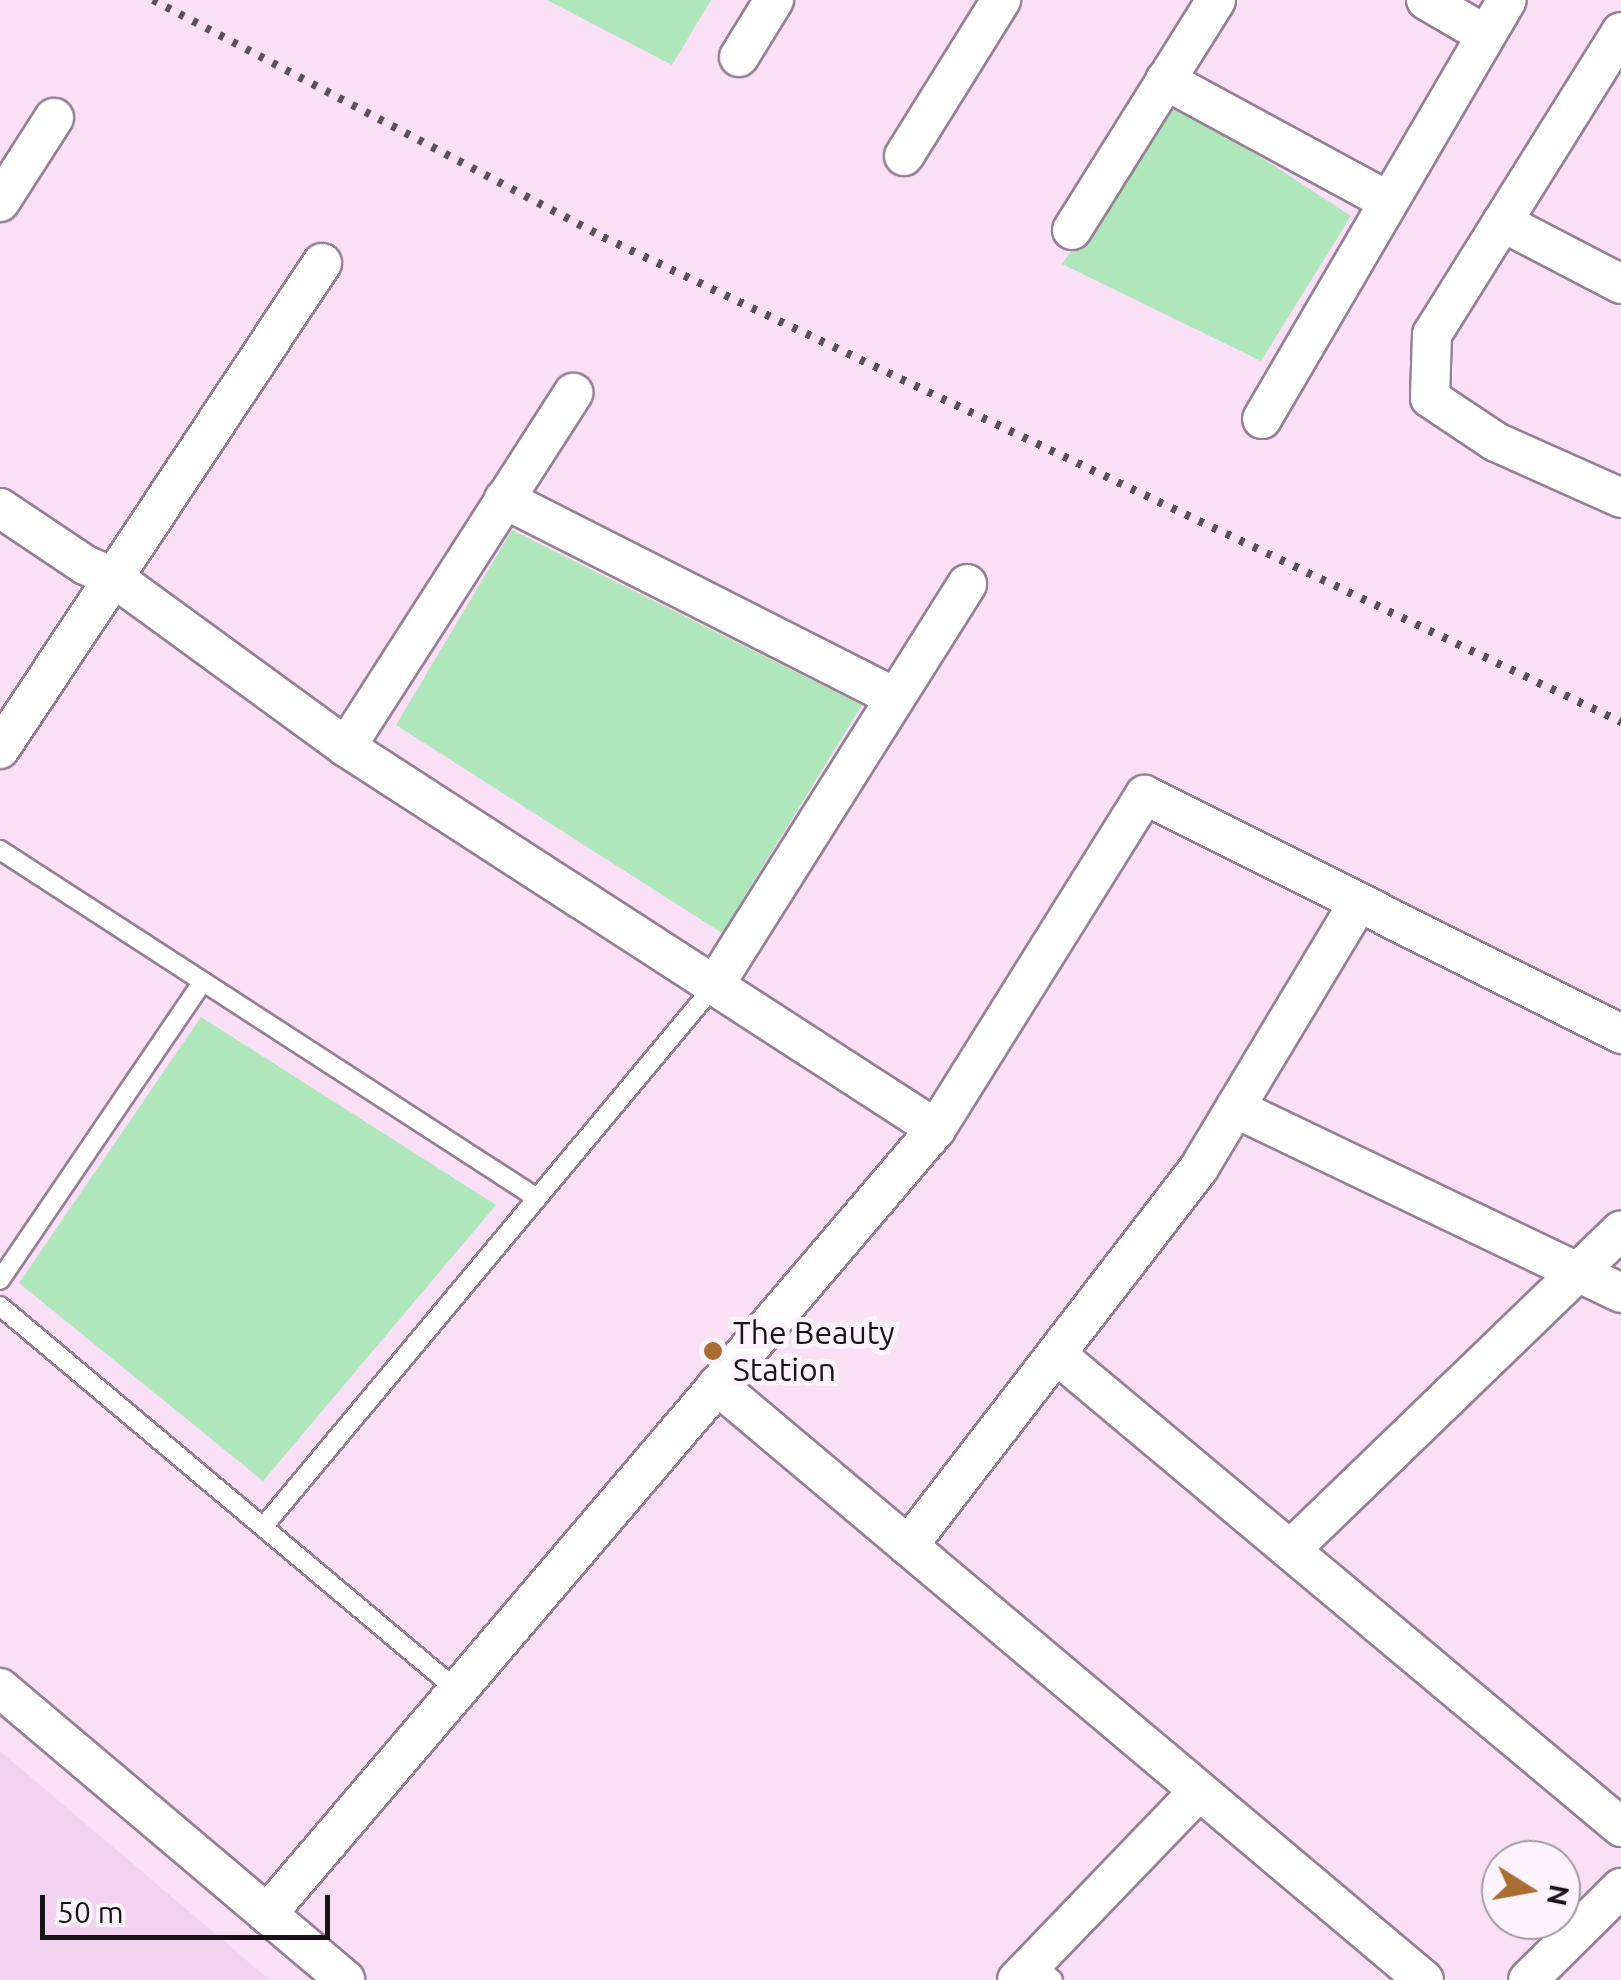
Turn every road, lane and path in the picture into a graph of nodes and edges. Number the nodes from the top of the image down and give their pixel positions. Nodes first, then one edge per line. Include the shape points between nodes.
1 (774, 0) edge
2 (1001, 0) edge
3 (1216, 0) edge
4 (1426, 0) edge
5 (1506, 0) edge
6 (1621, 32) edge
7 (1486, 35) junction
8 (739, 57) dead end
9 (1165, 80) junction
10 (54, 118) dead end
11 (904, 156) dead end
12 (1386, 200) junction
13 (0, 202) edge
14 (1502, 222) junction
15 (1072, 230) dead end
16 (322, 263) dead end
17 (1621, 284) edge
18 (572, 393) dead end
19 (1262, 419) dead end
20 (1621, 498) edge
21 (504, 499) junction
22 (0, 508) edge
23 (113, 577) junction
24 (967, 584) dead end
25 (896, 697) junction
26 (0, 748) edge
27 (346, 748) junction
28 (0, 850) edge
29 (1359, 902) junction
30 (203, 981) junction
31 (714, 986) junction
32 (1621, 1034) edge
33 (1236, 1108) junction
34 (936, 1129) junction
35 (537, 1198) junction
36 (1621, 1230) edge
37 (1577, 1272) junction
38 (0, 1280) edge
39 (1621, 1293) edge
40 (0, 1306) edge
41 (1056, 1354) junction
42 (717, 1386) junction
43 (263, 1527) junction
44 (908, 1546) junction
45 (1290, 1550) junction
46 (0, 1688) edge
47 (457, 1690) junction
48 (1198, 1790) junction
49 (1621, 1828) edge
50 (1621, 1888) edge
51 (267, 1914) junction
52 (1034, 1974) edge
53 (345, 1980) edge
54 (1424, 1980) edge
55 (1528, 1980) edge

1 - 8 street
2 - 11 street
3 - 9 street
4 - 7 street
5 - 7 street
6 - 14 street
7 - 12 street
9 - 12 street
9 - 15 street
10 - 13 street
12 - 19 street
14 - 17 street
14 - 20 street via 1432,334 1430,398 1496,442
16 - 23 street
18 - 21 street
21 - 25 street
21 - 27 street
22 - 23 street
23 - 26 street
23 - 27 street
24 - 25 street
25 - 31 street
27 - 31 street
28 - 30 lane
29 - 32 street
29 - 33 street
29 - 34 street via 1145,795
30 - 35 lane
30 - 38 lane
31 - 34 street
31 - 35 lane
33 - 37 street
33 - 41 street via 1199,1168
34 - 42 street
35 - 43 lane
36 - 37 street
37 - 39 street
37 - 45 street
40 - 43 lane
41 - 44 street
41 - 45 street
42 - 44 street
42 - 47 street
43 - 47 lane
44 - 48 street
45 - 49 street
46 - 51 street
47 - 51 street
48 - 52 street
48 - 54 street
50 - 55 street
51 - 53 street

